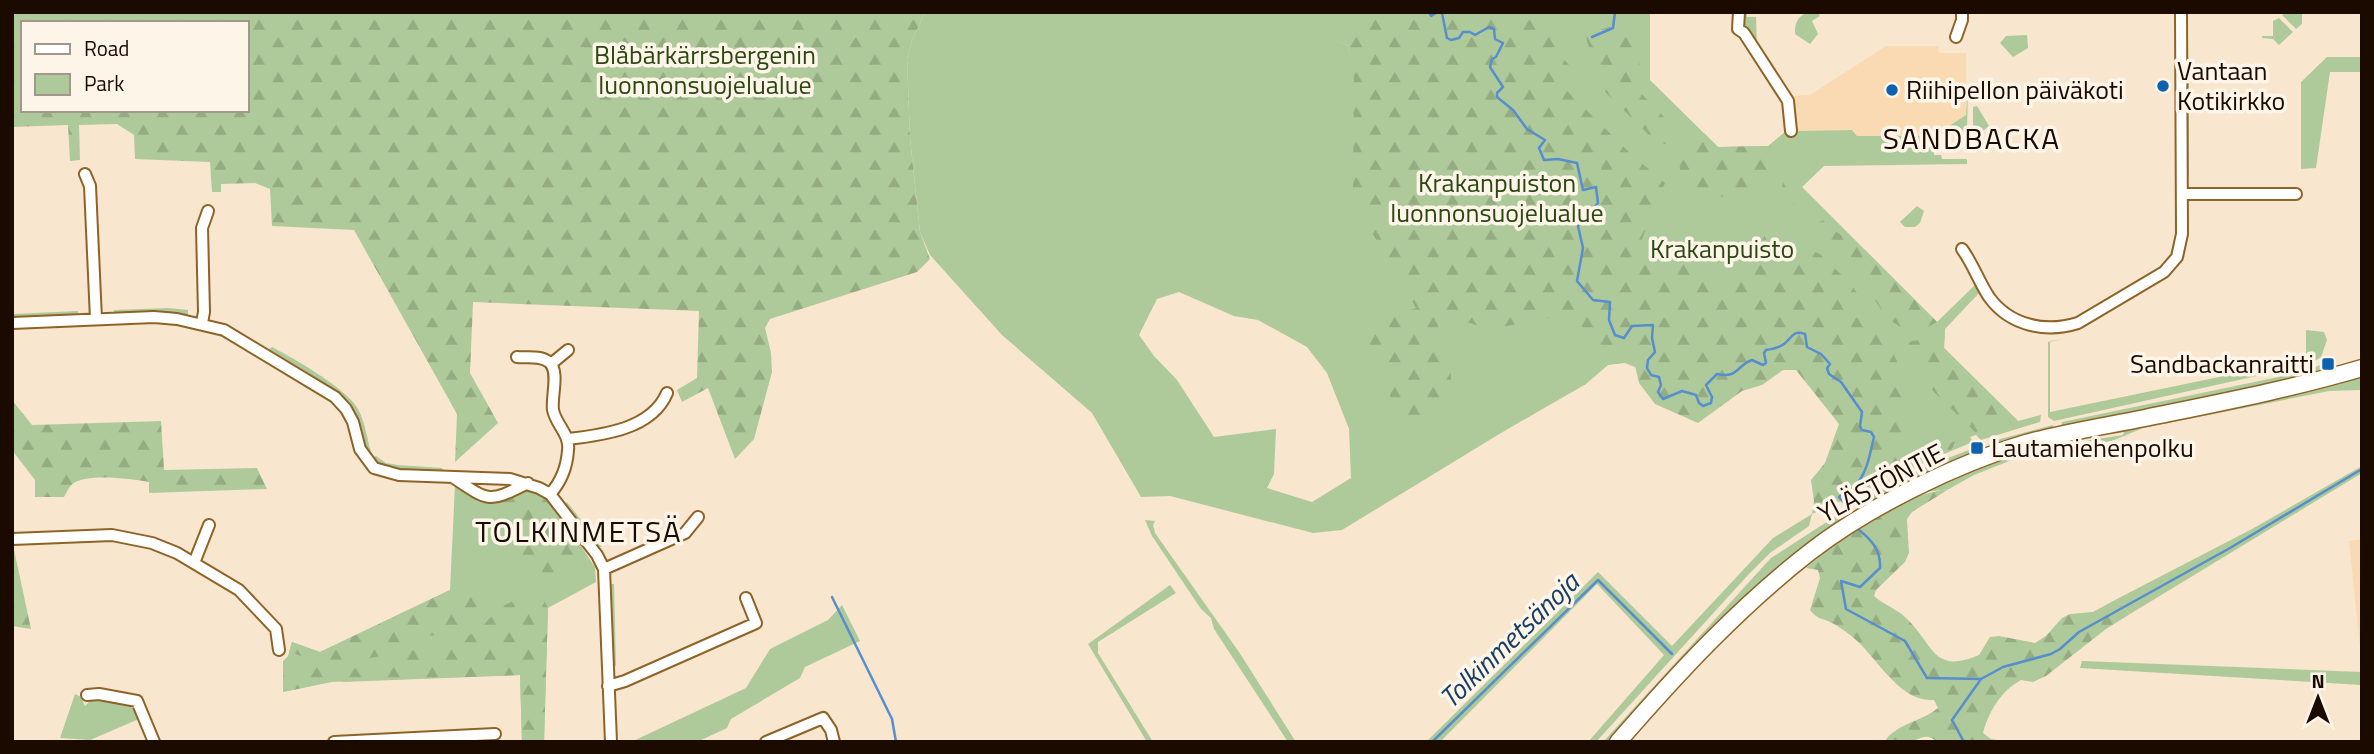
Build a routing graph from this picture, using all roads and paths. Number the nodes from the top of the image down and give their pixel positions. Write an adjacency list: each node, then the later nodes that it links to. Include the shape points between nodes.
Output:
1 (1739, 12): 5 (street, via 1738,29 1788,101)
2 (1962, 12): 4 (street)
3 (2181, 12): 7 (street)
4 (1956, 37)
5 (1791, 131)
6 (85, 174): 11 (street, via 90,186)
7 (2182, 194): 8 (street); 10 (street, via 2181,247 2170,267 2067,326 2033,327 1999,308)
8 (2296, 194)
9 (208, 211): 13 (street, via 202,228)
10 (1962, 249)
11 (96, 319): 12 (street); 13 (street, via 154,317)
12 (12, 323)
13 (202, 323): 20 (street, via 257,348 335,397 354,422 360,449 374,468 399,475)
14 (568, 350): 16 (street)
15 (517, 357): 16 (street)
16 (551, 364): 19 (street, via 553,410)
17 (2362, 368): 38 (main road, YLÄSTÖNTIE, via 2026,444 1962,467 1878,508 1811,551 1752,600)
18 (667, 393): 19 (street, via 662,406 624,429)
19 (568, 439): 22 (street, via 564,471)
20 (454, 478): 21 (street); 21 (street, via 491,498)
21 (528, 483): 22 (street)
22 (550, 494): 27 (street)
23 (698, 516): 27 (street, via 685,533)
24 (209, 526): 26 (street)
25 (12, 539): 26 (street, via 129,537)
26 (194, 563): 29 (street, via 239,590 276,629)
27 (604, 569): 30 (street)
28 (746, 598): 30 (street, via 755,623)
29 (279, 650)
30 (608, 686): 35 (street)
31 (88, 695): 33 (street, via 137,701)
32 (495, 734): 34 (street)
33 (154, 742)
34 (334, 742)
35 (611, 742)
36 (766, 742): 37 (street, via 823,718)
37 (834, 742)
38 (1618, 742)

